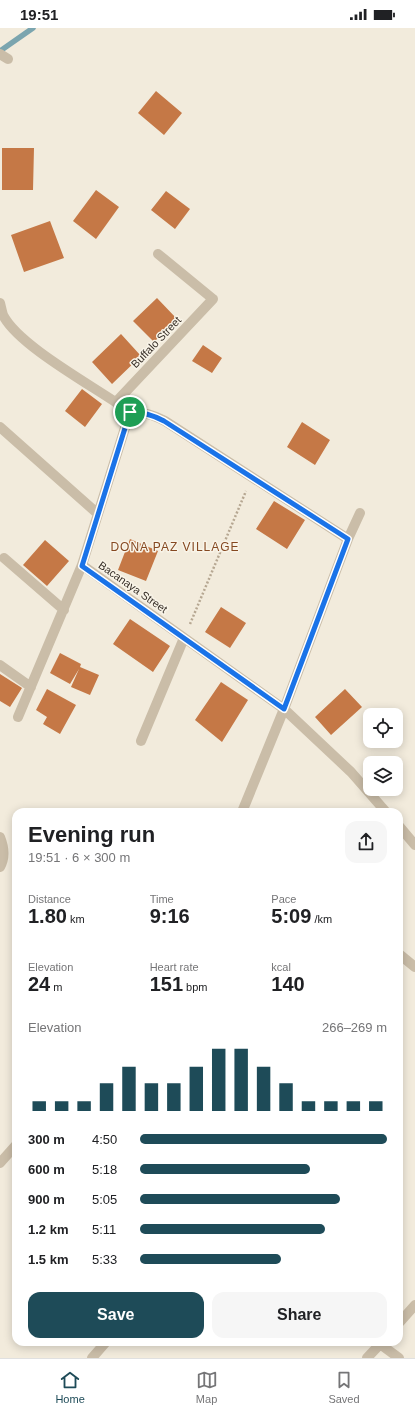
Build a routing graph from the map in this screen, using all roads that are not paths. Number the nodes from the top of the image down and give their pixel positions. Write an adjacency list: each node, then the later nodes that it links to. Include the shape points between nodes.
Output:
1 (158, 254): 3 (street, Buffalo Street, via 213,299)
2 (0, 303): 3 (street, via 14,330 53,361)
3 (116, 402): 4 (street)
4 (130, 412): 7 (street, Bacanaya Street); 8 (street, via 142,412 159,418)
5 (0, 427): 7 (street)
6 (360, 513): 8 (street)
7 (98, 514): 10 (street, Bacanaya Street)
8 (348, 539): 15 (street)
9 (4, 558): 11 (street)
10 (82, 566): 11 (street); 12 (street, Bacanaya Street)
11 (64, 610): 14 (street)
12 (184, 638): 15 (street, Bacanaya Street); 17 (street)
13 (0, 665): 14 (street)
14 (31, 687): 16 (street)
15 (284, 709): 18 (street); 19 (street, Bacanaya Street, via 351,772)
16 (18, 717)
17 (141, 741)
18 (244, 808)
19 (382, 808)
20 (403, 830): 22 (street)
21 (0, 838): 23 (street, via 4,850)
22 (415, 844)
23 (0, 867)
24 (403, 957): 25 (street)
25 (415, 967)
26 (12, 1149): 27 (street)
27 (0, 1163)
28 (415, 1305): 29 (street)
29 (403, 1318)
30 (102, 1346): 33 (street)
31 (378, 1346): 34 (street)
32 (385, 1346): 35 (street)
33 (92, 1358)
34 (367, 1358)
35 (399, 1358)

